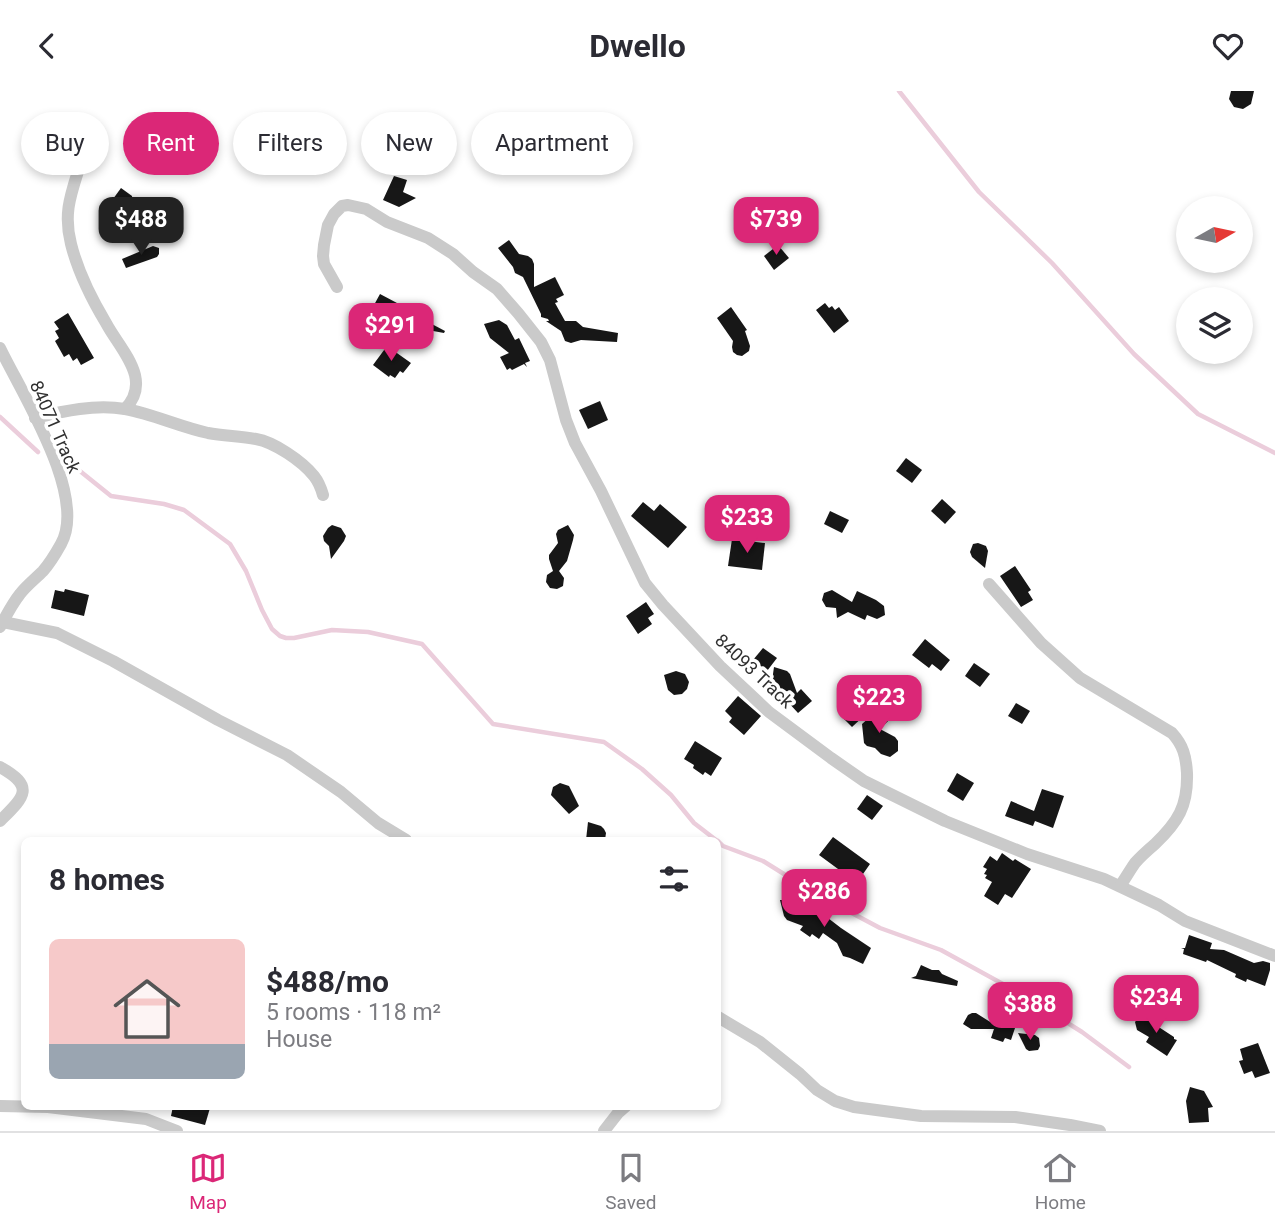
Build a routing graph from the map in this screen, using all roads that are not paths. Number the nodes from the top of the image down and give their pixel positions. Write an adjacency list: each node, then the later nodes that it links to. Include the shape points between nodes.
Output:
1 (77, 175): 4 (street, via 68,204 71,243 85,285 131,364 136,390)
2 (337, 288): 12 (street, 84093 Track, via 323,256 328,225 342,206 366,209 453,254 497,289 541,342 575,443 645,583 768,712 864,781 944,821)
3 (0, 348): 5 (street, 84071 Track)
4 (125, 409): 5 (street, via 71,410); 6 (street, via 207,433 273,445 313,474)
5 (35, 418): 8 (street, 84071 Track, via 60,472 66,497 66,533)
6 (323, 495)
7 (989, 584): 12 (street, via 1041,643 1080,678 1172,733 1181,743 1187,782 1181,814)
8 (1, 624): 11 (street, via 57,633 113,661 287,755)
9 (0, 767): 10 (street, via 15,776 22,791 21,800)
10 (0, 821)
11 (402, 837)
12 (1120, 886): 13 (street, 84093 Track, via 1185,921)
13 (1275, 956)
14 (721, 1019): 21 (street, via 760,1042 817,1090 844,1104 922,1116 1015,1117)
15 (0, 1106): 16 (street)
16 (21, 1106)
17 (72, 1110): 19 (street, via 146,1119)
18 (621, 1110): 20 (street)
19 (177, 1131)
20 (604, 1131)
21 (1100, 1131)

